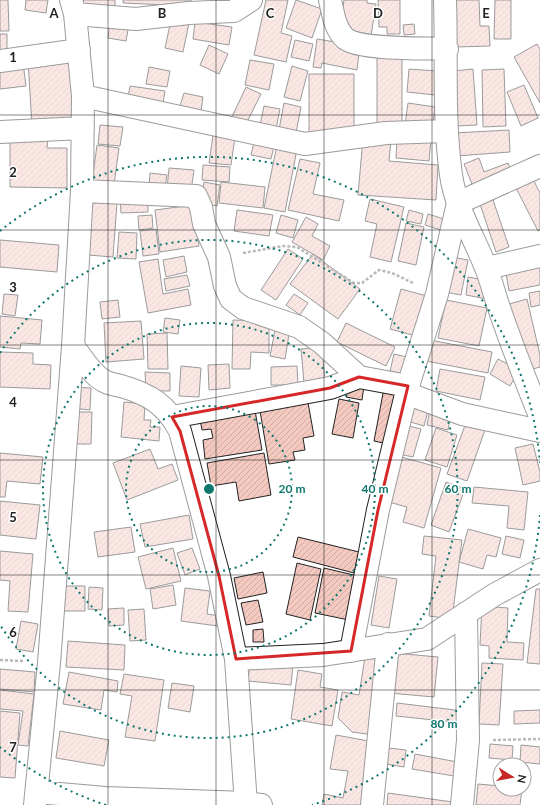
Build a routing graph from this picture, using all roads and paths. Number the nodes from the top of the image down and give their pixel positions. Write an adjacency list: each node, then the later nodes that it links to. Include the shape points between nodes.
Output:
1 (251, 0): 4 (street, via 234,11 136,19)
2 (330, 0): 5 (street, via 335,23 346,39 365,45)
3 (445, 0): 5 (street)
4 (73, 7): 6 (street)
5 (447, 49): 11 (street)
6 (79, 50): 7 (street); 8 (street)
7 (0, 61)
8 (83, 96): 9 (street); 11 (street, via 305,144 386,133)
9 (83, 128): 10 (street); 13 (street)
10 (0, 132)
11 (446, 132): 14 (street, via 451,177)
12 (540, 166): 14 (street)
13 (82, 191): 16 (street, via 196,196 204,224); 19 (street)
14 (458, 203): 17 (street, via 470,235); 18 (street)
15 (540, 256): 17 (street)
16 (219, 257): 18 (path, via 283,246 297,247 354,283 362,283 379,270 392,273); 20 (street, via 225,286 231,299 243,308 299,327 322,343)
17 (487, 268): 21 (street)
18 (437, 294): 22 (street)
19 (73, 346): 24 (street, via 105,382 137,391 155,400); 33 (street)
20 (359, 377): 22 (street); 24 (street, via 330,388)
21 (533, 381): 23 (street)
22 (407, 389): 25 (street, via 462,414); 29 (street, via 378,510)
23 (540, 416)
24 (172, 417): 30 (street, via 180,431 219,576)
25 (540, 431)
26 (540, 570): 27 (street)
27 (466, 613): 28 (street, via 427,639); 32 (street)
28 (388, 644): 29 (street); 35 (street)
29 (351, 651): 30 (street, via 323,655)
30 (236, 659): 34 (street)
31 (540, 739): 32 (path)
32 (468, 740): 36 (street)
33 (36, 799): 34 (street, via 105,798)
34 (251, 804)
35 (372, 805)
36 (462, 805)

